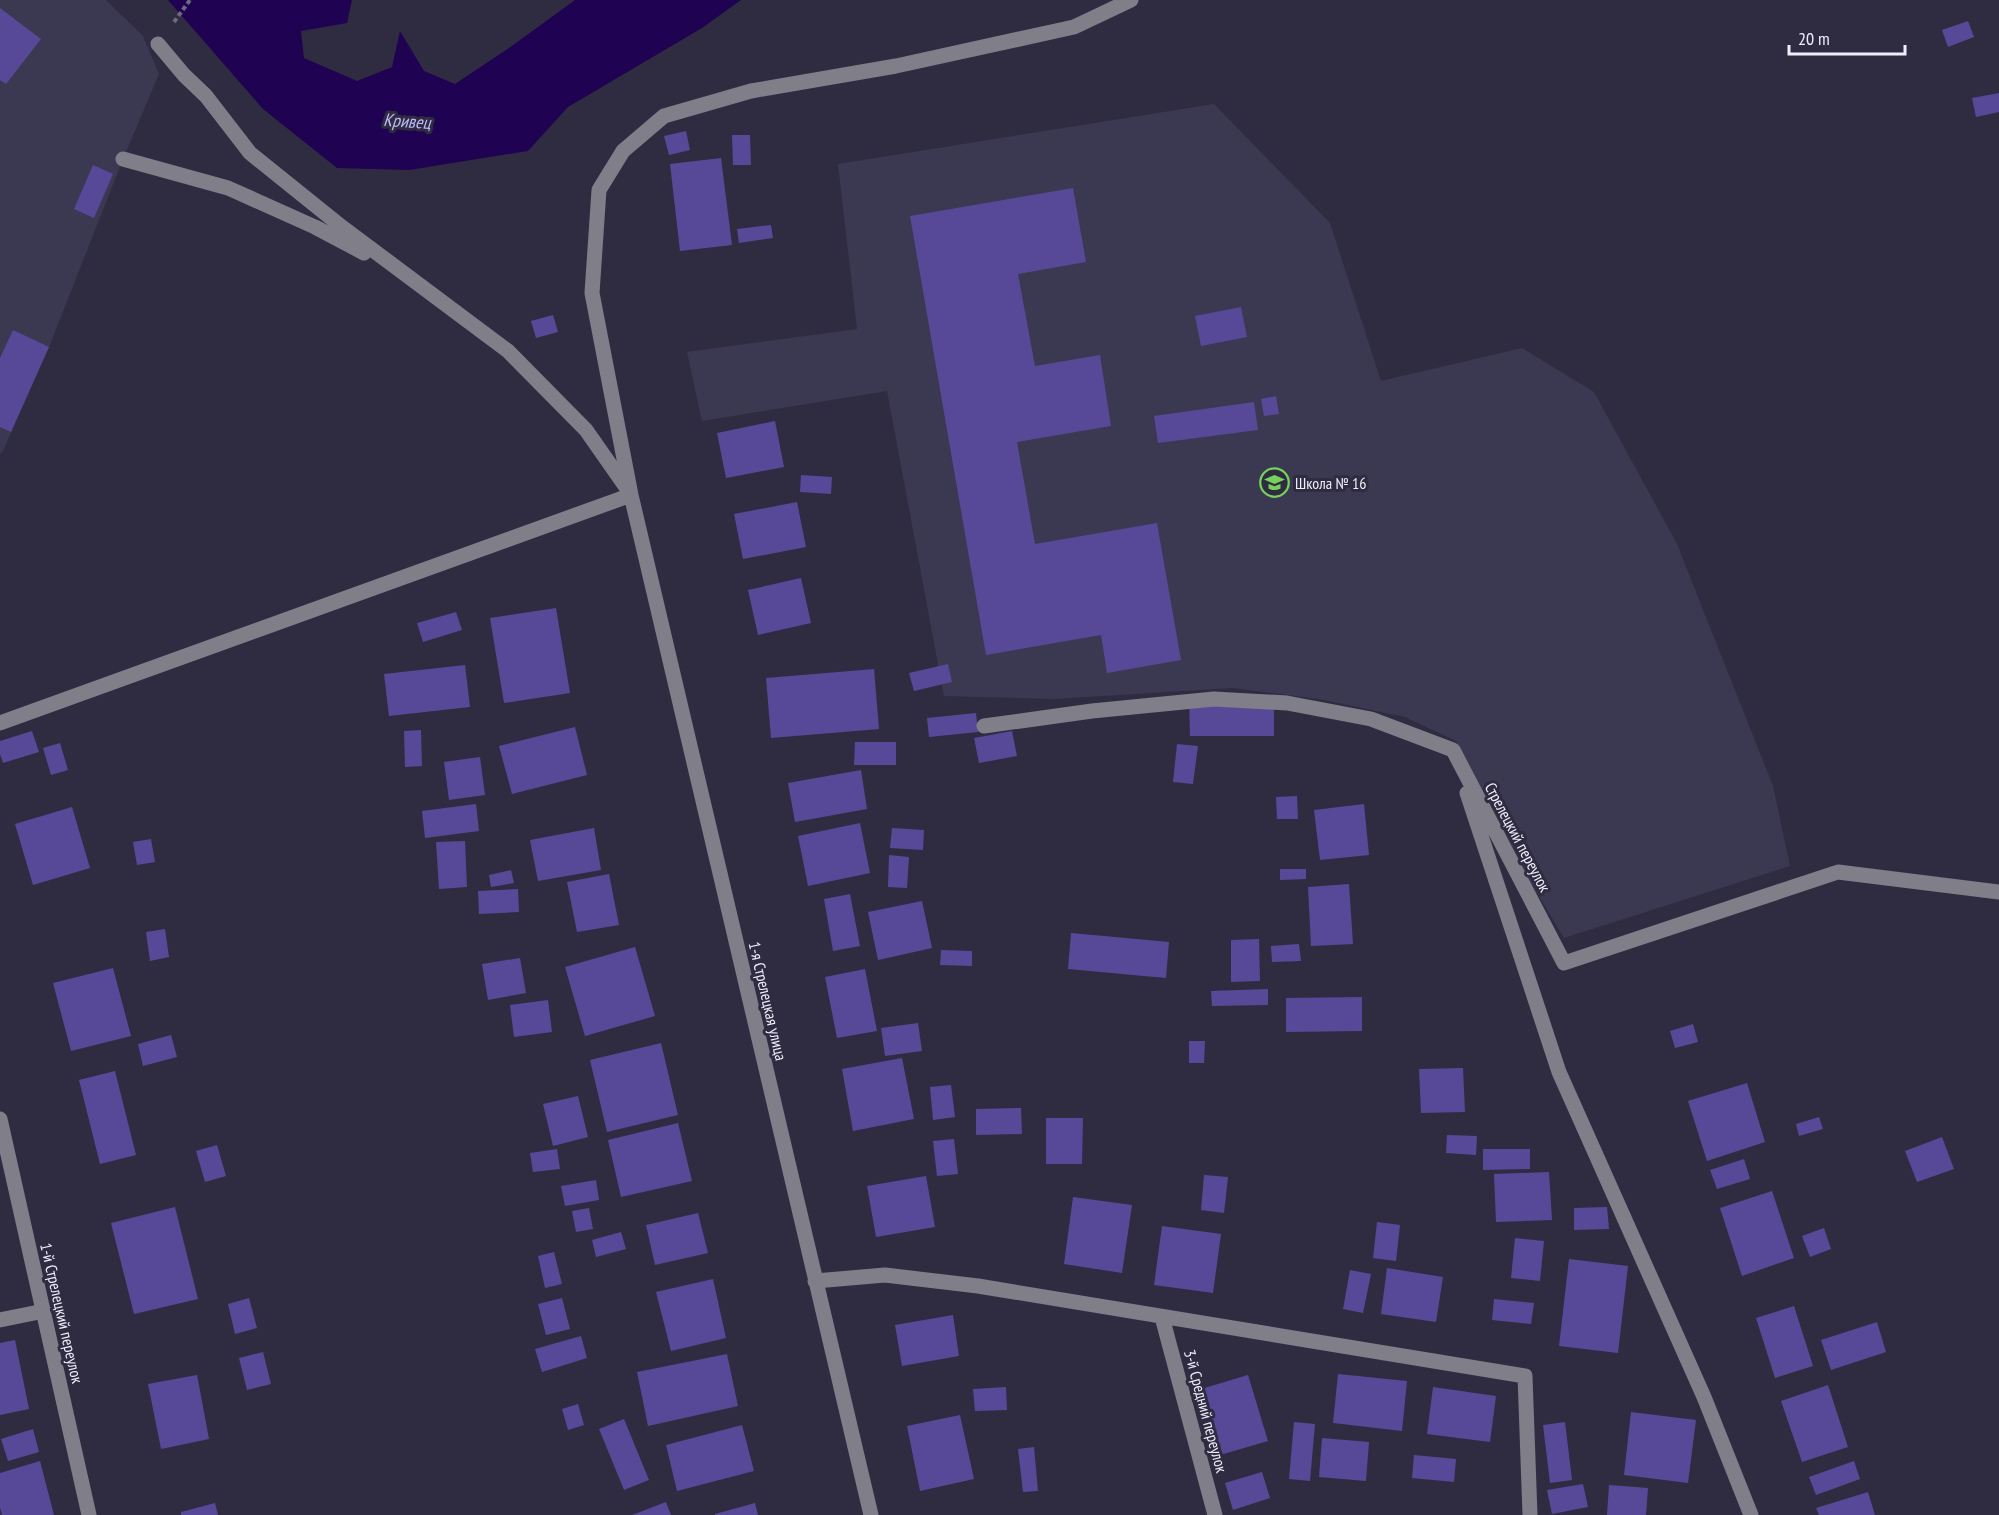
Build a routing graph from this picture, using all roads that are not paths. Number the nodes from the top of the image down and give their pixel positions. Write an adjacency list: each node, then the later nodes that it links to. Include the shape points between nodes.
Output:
1 (1131, 0): 5 (street, 1-я Стрелецкая улица, via 1074,27 896,66 751,91 664,116 623,151 599,190 592,293)
2 (158, 44): 4 (street, via 206,96 250,153)
3 (123, 159): 4 (street, via 228,188 315,226)
4 (417, 282): 5 (street, via 508,351 586,429)
5 (631, 495): 6 (street); 11 (street, 1-я Стрелецкая улица)
6 (0, 723)
7 (984, 726): 8 (street, via 1214,699 1277,702 1371,719)
8 (1453, 750): 9 (street, Стрелецкий переулок, via 1564,963 1838,872); 19 (street, via 1559,1072 1704,1396)
9 (1999, 892)
10 (0, 1119): 12 (street, 1-й Стрелецкий переулок)
11 (815, 1281): 13 (street, via 885,1275 978,1286); 16 (street, 1-я Стрелецкая улица)
12 (44, 1311): 14 (street); 15 (street, 1-й Стрелецкий переулок)
13 (1162, 1317): 17 (street, 3-й Средний переулок); 18 (street, via 1525,1376)
14 (0, 1320)
15 (89, 1515)
16 (871, 1515)
17 (1215, 1515)
18 (1530, 1515)
19 (1751, 1515)

